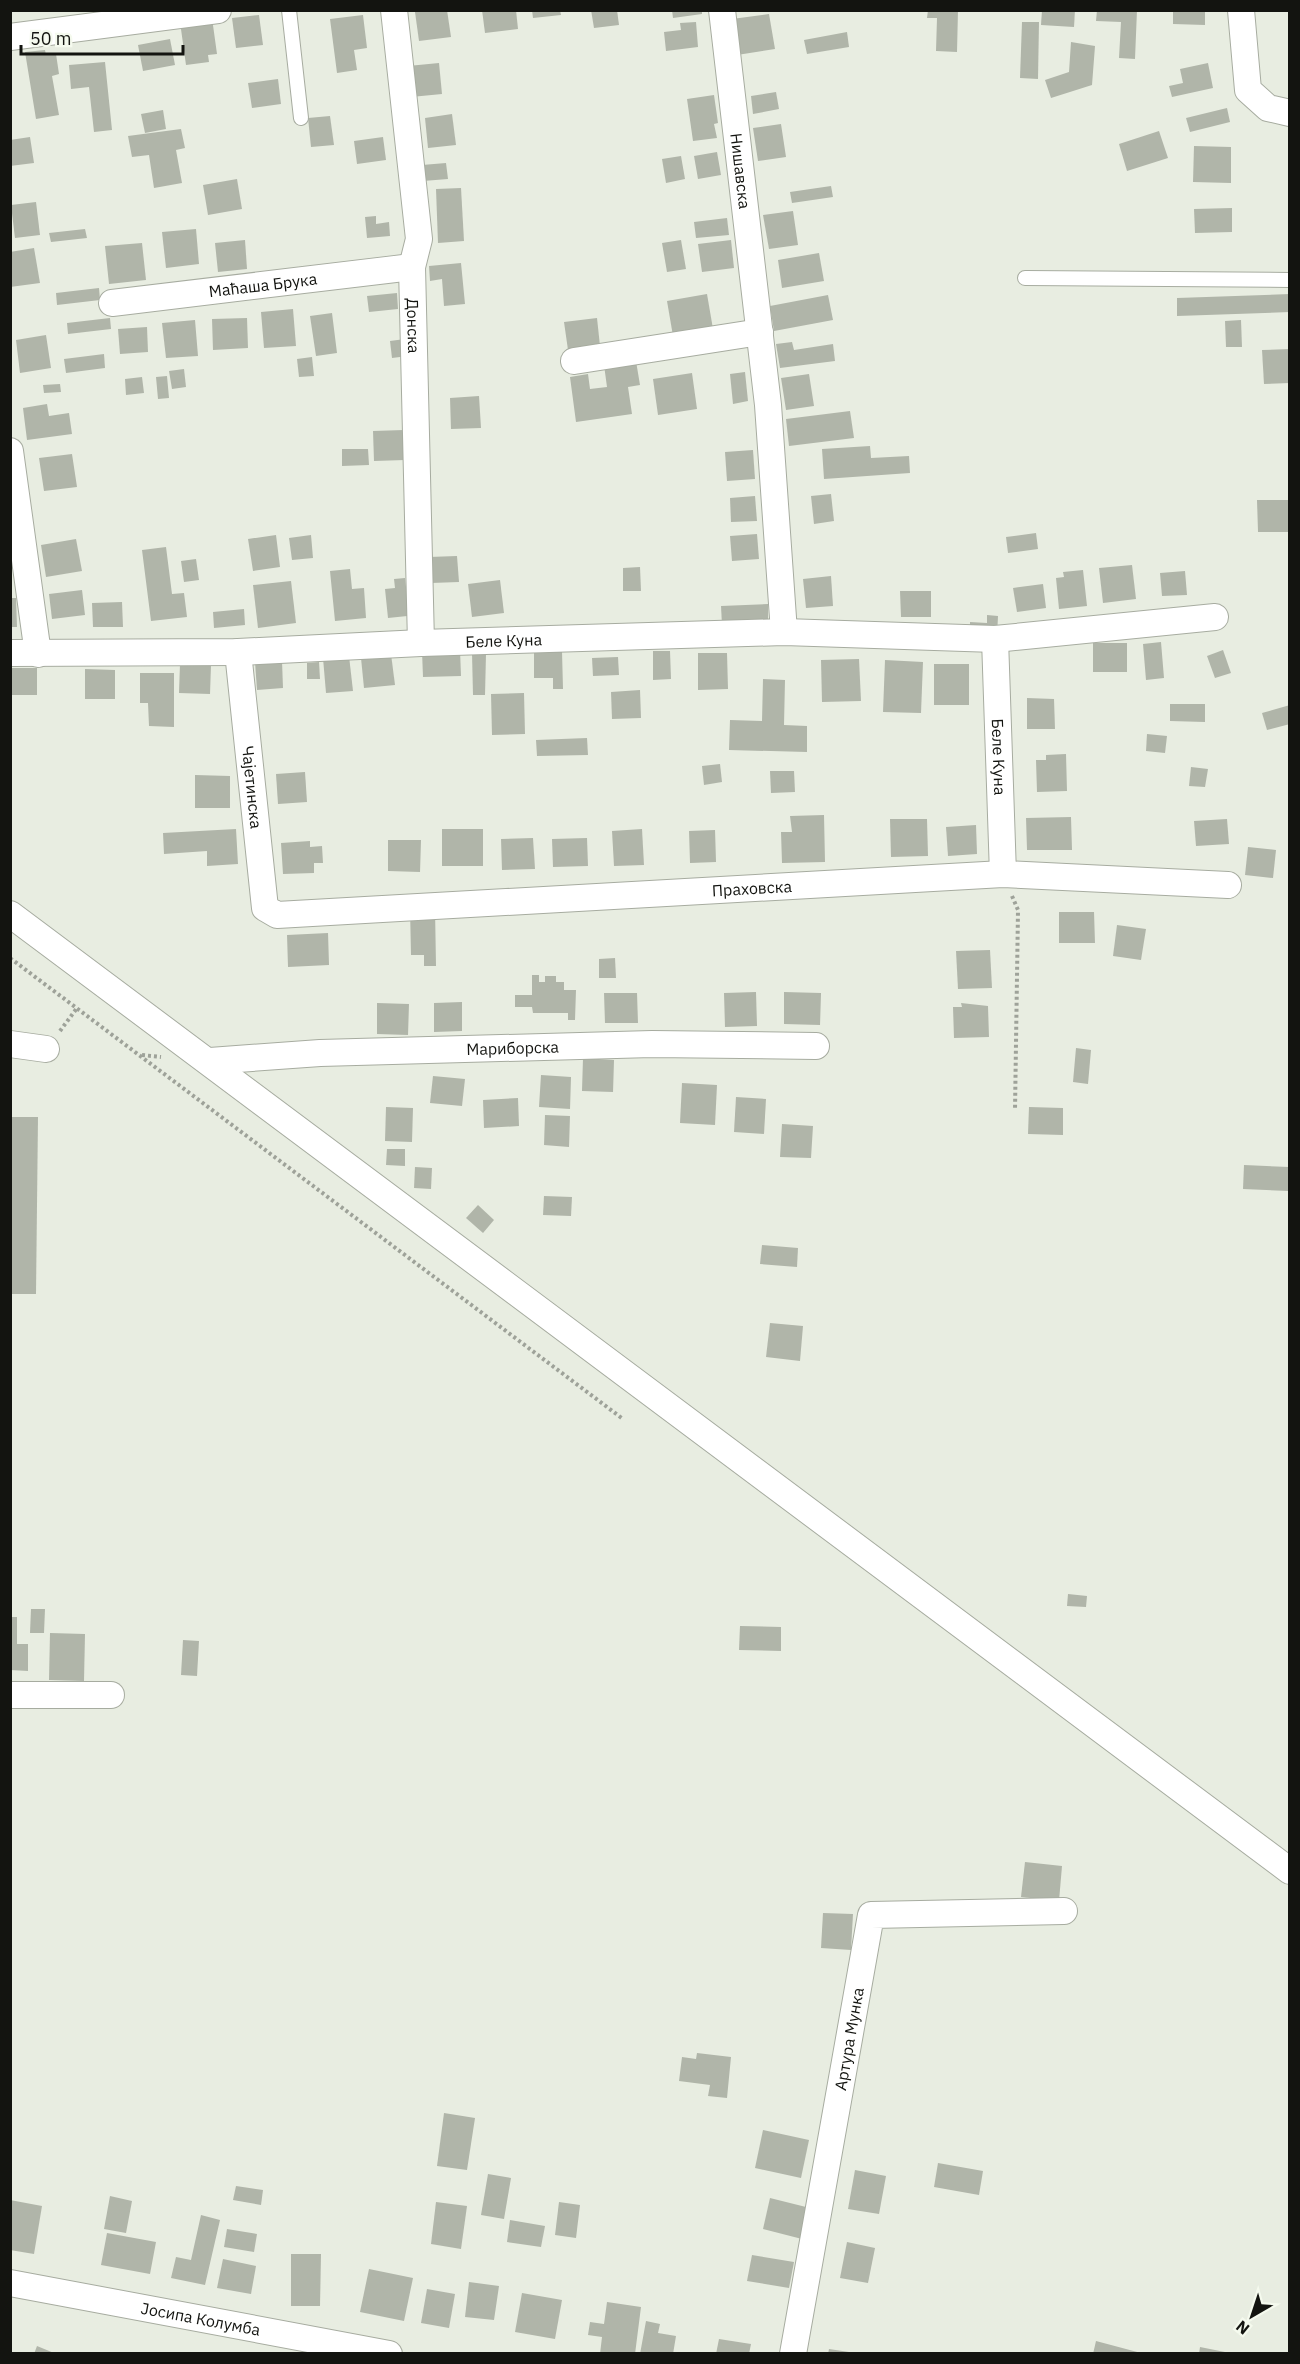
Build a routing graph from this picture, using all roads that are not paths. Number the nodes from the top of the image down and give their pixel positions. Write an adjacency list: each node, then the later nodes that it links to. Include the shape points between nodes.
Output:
1 (218, 10): 6 (street)
2 (289, 10): 9 (lane)
3 (394, 10): 10 (street, Донска, via 418,239)
4 (722, 10): 14 (street, Нишавска)
5 (1241, 10): 8 (street, via 1248,90 1268,108)
6 (97, 19): 7 (street)
7 (10, 37)
8 (1290, 113)
9 (301, 118)
10 (412, 267): 13 (street, Маћаша Брука); 20 (street, Донска)
11 (1025, 278): 12 (lane)
12 (1290, 280)
13 (112, 303)
14 (760, 332): 15 (street); 18 (street, Нишавска)
15 (574, 361)
16 (10, 451): 23 (street)
17 (1215, 617): 19 (street, Беле Куна)
18 (784, 632): 19 (street, Беле Куна); 20 (street, Беле Куна)
19 (995, 639): 24 (street, Беле Куна)
20 (421, 643): 21 (street, Беле Куна)
21 (237, 652): 23 (street, Беле Куна); 27 (street, Чајетинска, via 265,908)
22 (10, 653): 23 (street, Беле Куна)
23 (38, 654)
24 (1003, 874): 25 (street, Праховска); 27 (street, Праховска)
25 (1228, 885)
26 (10, 914): 31 (street)
27 (277, 915)
28 (10, 1044): 30 (street)
29 (816, 1046): 31 (street, Мариборска, via 652,1044 320,1053)
30 (46, 1049)
31 (210, 1061): 34 (street)
32 (10, 1695): 33 (street)
33 (111, 1695)
34 (1290, 1871)
35 (1064, 1911): 38 (street, Артура Мунка, via 871,1915)
36 (10, 2283): 37 (street, Јосипа Колумба)
37 (389, 2354)
38 (793, 2354)

